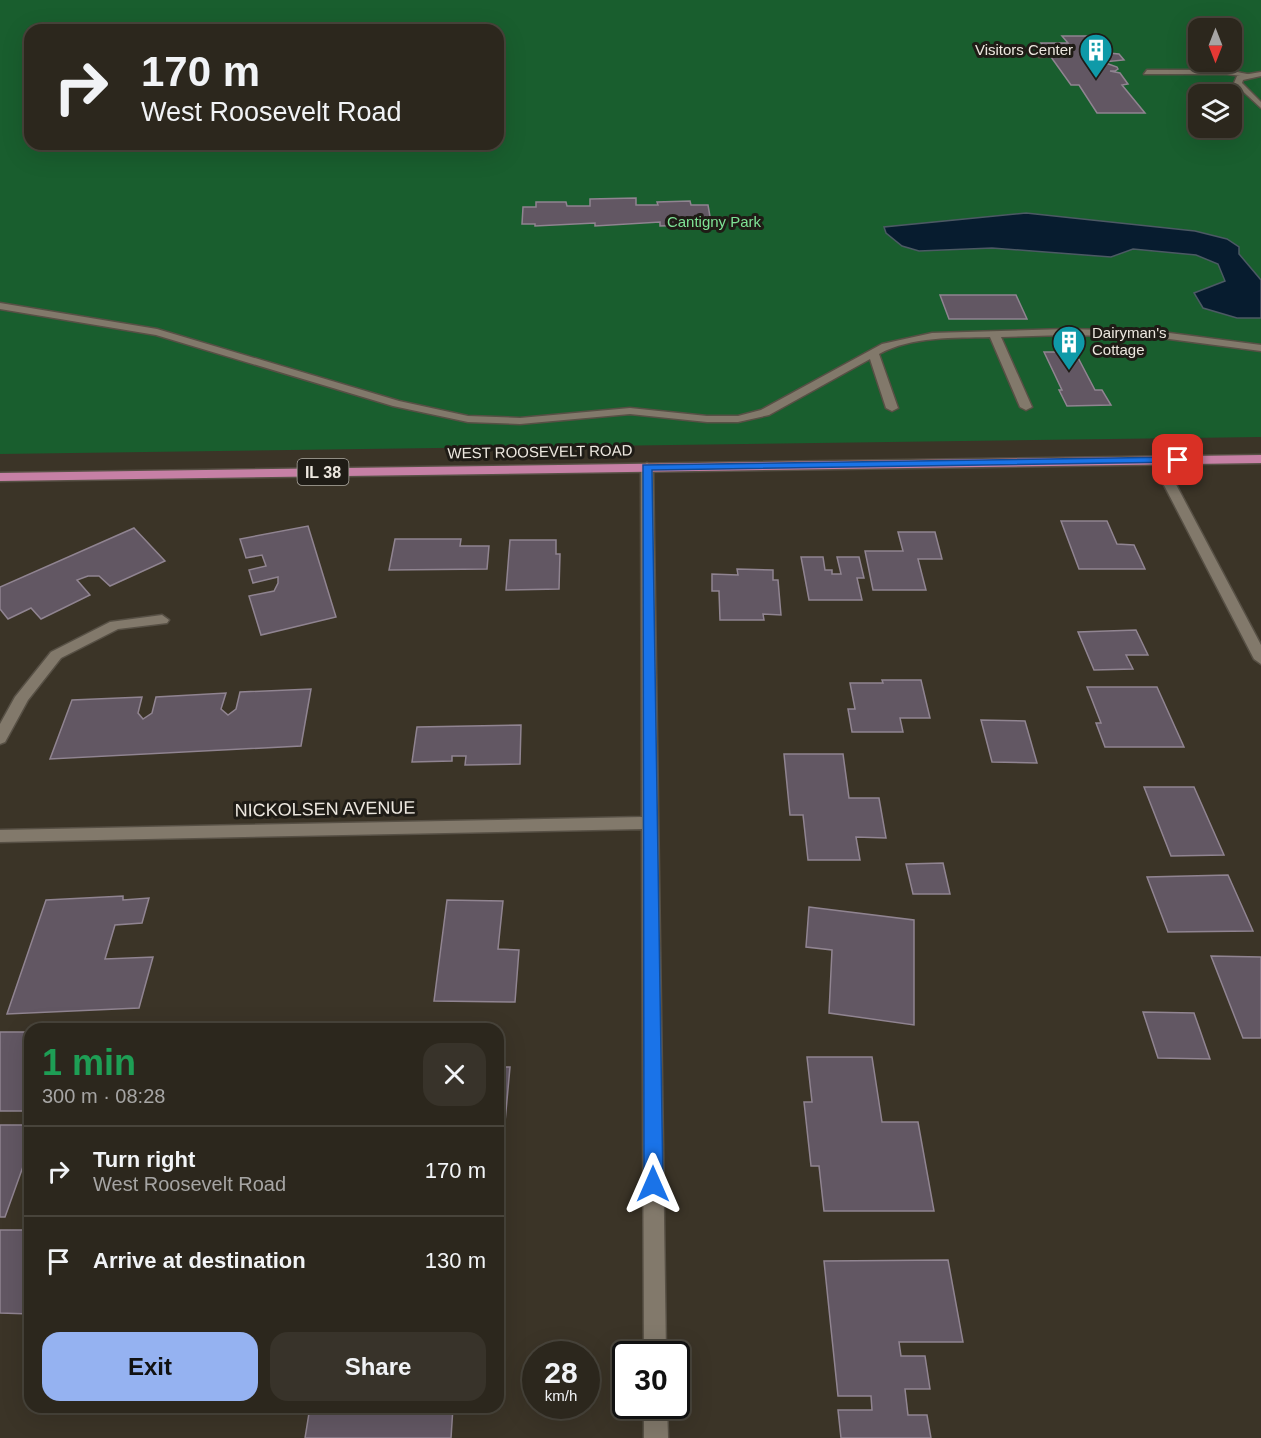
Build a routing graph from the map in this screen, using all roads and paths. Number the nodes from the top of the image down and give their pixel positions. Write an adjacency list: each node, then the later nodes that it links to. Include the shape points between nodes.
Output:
1 (1041, 56): 2 (street)
2 (1051, 56)
3 (1147, 72): 5 (street)
4 (1261, 74): 5 (street)
5 (1248, 75): 6 (street, via 1238,83)
6 (1261, 106)
7 (0, 306): 10 (street, via 157,332 397,404 468,419 520,421 630,411 738,419 765,413)
8 (994, 334): 9 (street, via 1154,334); 10 (street, via 932,336 886,346); 11 (street)
9 (1261, 348)
10 (873, 353): 12 (street)
11 (1026, 407)
12 (892, 408)
13 (1261, 459): 14 (main road, WEST ROOSEVELT ROAD / IL 38)
14 (1157, 460): 15 (main road, WEST ROOSEVELT ROAD / IL 38); 18 (street)
15 (647, 467): 16 (main road, WEST ROOSEVELT ROAD / IL 38); 20 (street)
16 (0, 477)
17 (162, 620): 19 (street, via 115,625 56,655 22,697)
18 (1261, 659)
19 (0, 738)
20 (650, 823): 21 (street, NICKOLSEN AVENUE); 22 (street)
21 (0, 836)
22 (655, 1341)
23 (656, 1419): 24 (street)
24 (656, 1438)

